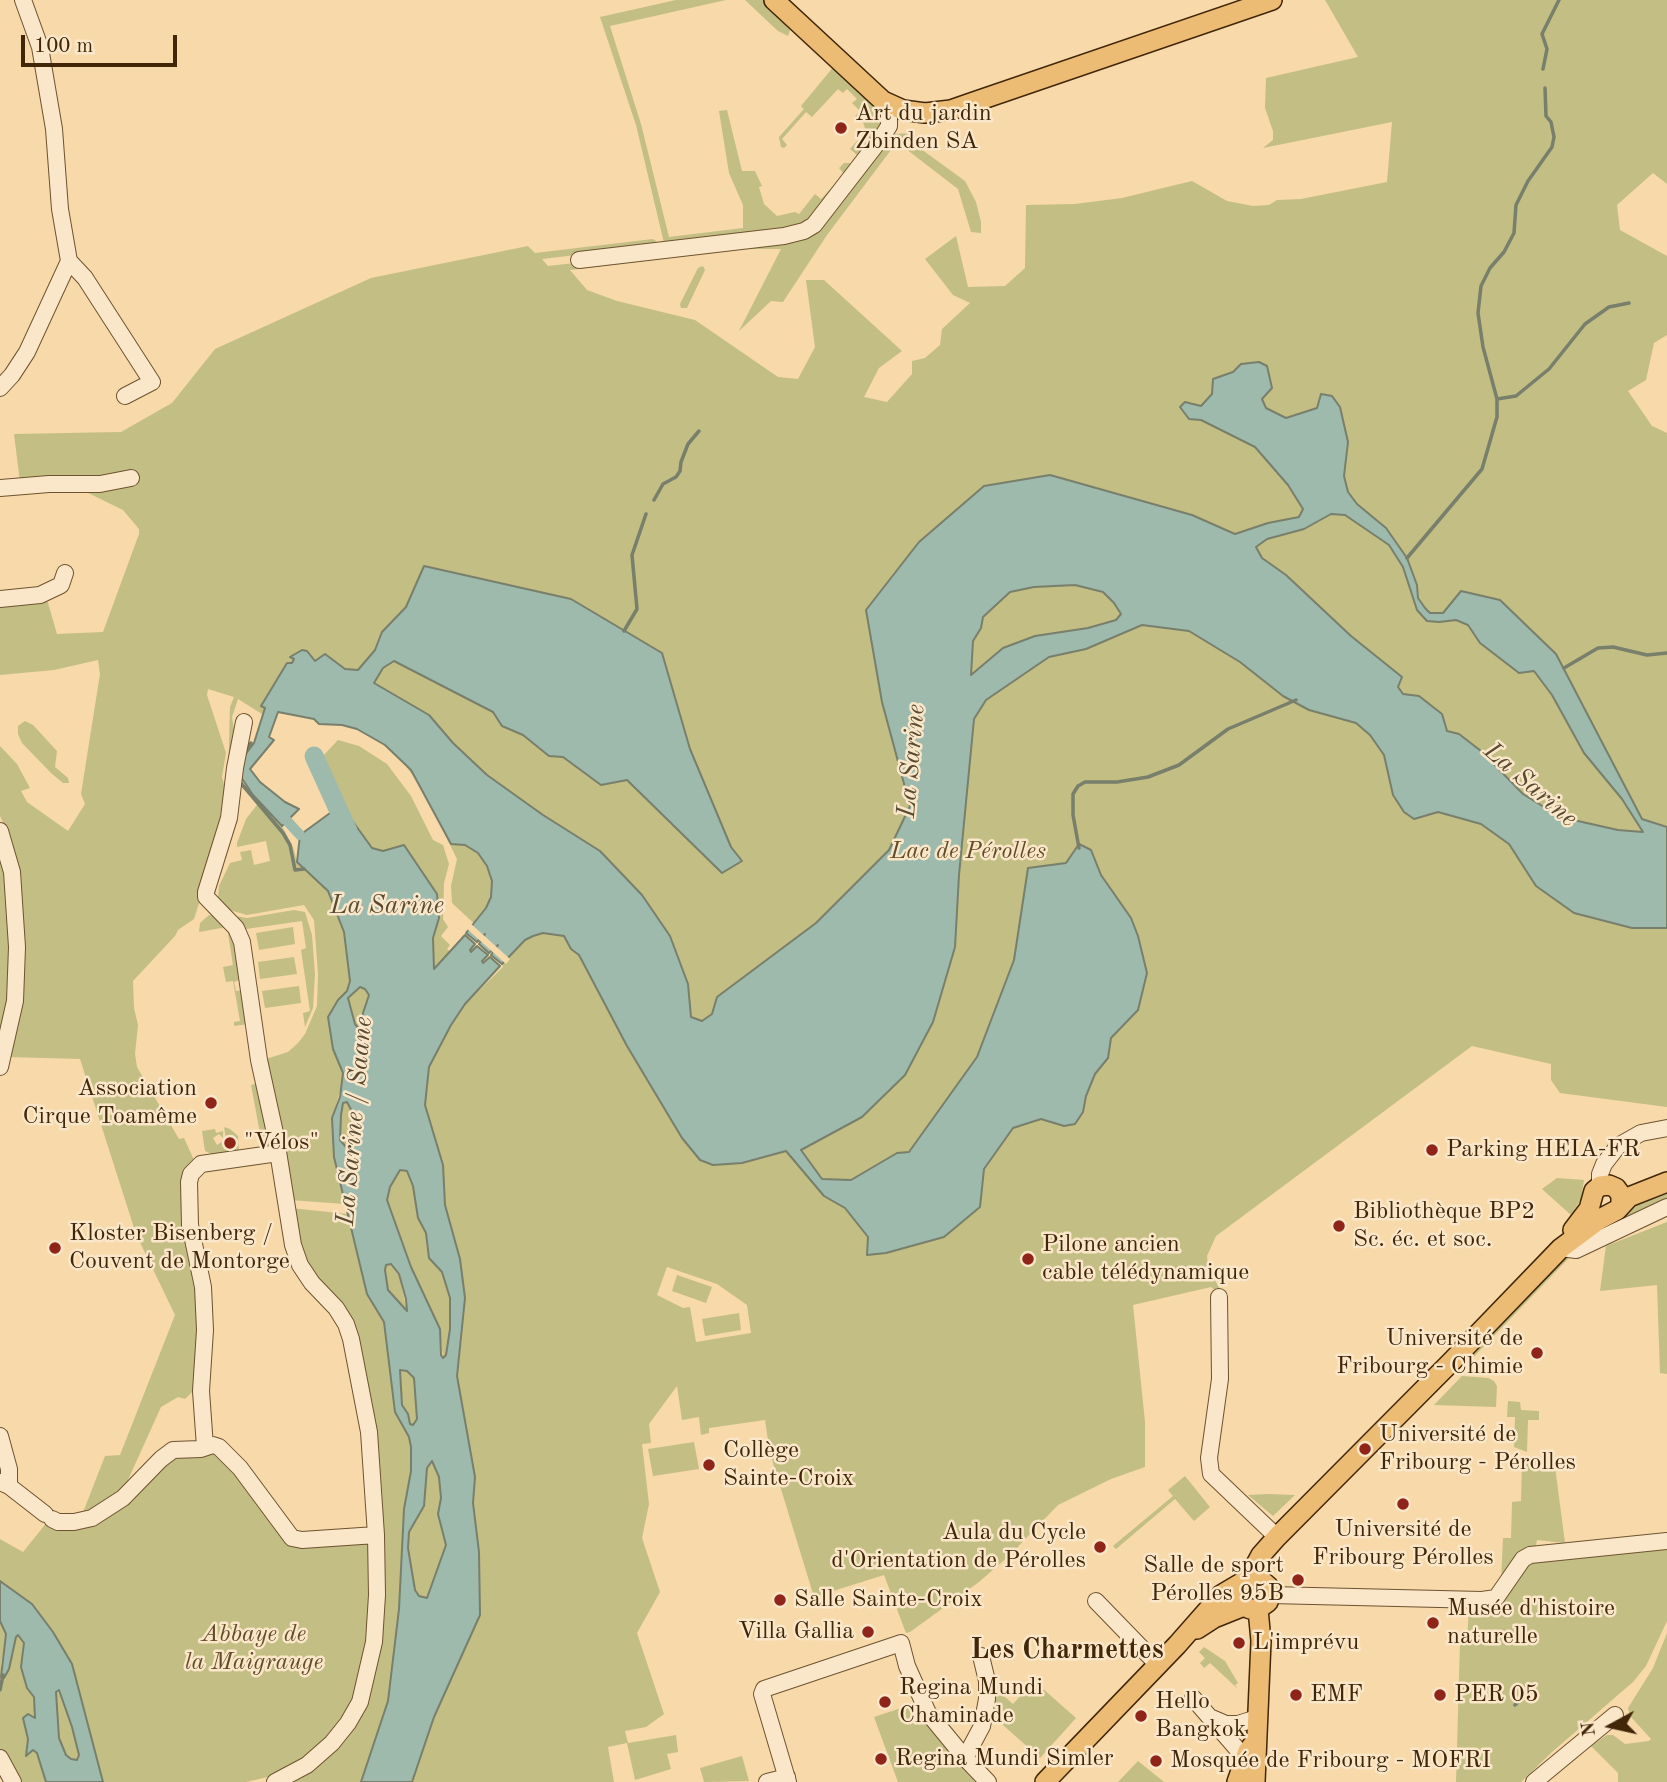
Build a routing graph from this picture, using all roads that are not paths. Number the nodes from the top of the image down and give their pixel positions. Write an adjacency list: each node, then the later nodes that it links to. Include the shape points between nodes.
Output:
1 (23, 0): 7 (street, via 40,47)
2 (774, 0): 5 (main road)
3 (1272, 0): 4 (main road)
4 (1227, 8): 5 (main road, via 951,110 925,113)
5 (889, 105): 6 (street, via 888,126 882,137 814,225 804,231)
6 (579, 260)
7 (69, 261): 8 (street, via 27,352); 9 (street, via 85,278 152,382)
8 (0, 388)
9 (125, 396)
10 (131, 478): 11 (street, via 100,484)
11 (0, 488)
12 (65, 573): 13 (street, via 61,586 40,595)
13 (0, 599)
14 (244, 722): 18 (street, via 229,818 206,897 236,928 242,942)
15 (0, 831): 16 (street, via 12,872 17,947 15,1001)
16 (0, 1067)
17 (1667, 1128): 20 (street, via 1641,1133 1618,1146 1600,1174)
18 (278, 1153): 25 (street, via 201,1164 188,1182 190,1226 203,1287); 27 (street, via 300,1265 336,1308 351,1339 369,1432)
19 (1667, 1182): 20 (main road)
20 (1607, 1199): 22 (main road)
21 (1667, 1207): 22 (street, via 1576,1250)
22 (1561, 1248): 28 (main road)
23 (1219, 1297): 28 (street, via 1220,1379 1209,1458 1211,1474)
24 (0, 1436): 26 (street, via 9,1469)
25 (205, 1447): 26 (street, via 173,1450 123,1498 92,1518 74,1522 48,1517); 27 (street, via 219,1447 240,1468 292,1538)
26 (4, 1484)
27 (376, 1535): 43 (street, via 374,1642 360,1702 332,1743 307,1765)
28 (1277, 1536): 30 (main road, via 1261,1555)
29 (1667, 1541): 30 (street, via 1530,1555 1496,1598 1492,1590 1482,1601)
30 (1254, 1593): 33 (main road, via 1205,1623); 37 (main road, via 1261,1641)
31 (1096, 1601): 33 (street)
32 (981, 1657): 39 (street, via 987,1699 982,1726)
33 (1158, 1665): 46 (main road)
34 (1193, 1698): 36 (street)
35 (1615, 1715): 47 (street)
36 (1212, 1718): 37 (street, via 1238,1724); 40 (street)
37 (1257, 1718): 40 (main road)
38 (0, 1758): 42 (street)
39 (965, 1759): 41 (street, via 928,1713 906,1666 901,1643 766,1687 762,1694); 45 (street)
40 (1251, 1767)
41 (788, 1780): 44 (street)
42 (13, 1782)
43 (275, 1782)
44 (767, 1782)
45 (988, 1782)
46 (1045, 1782)
47 (1534, 1782)

